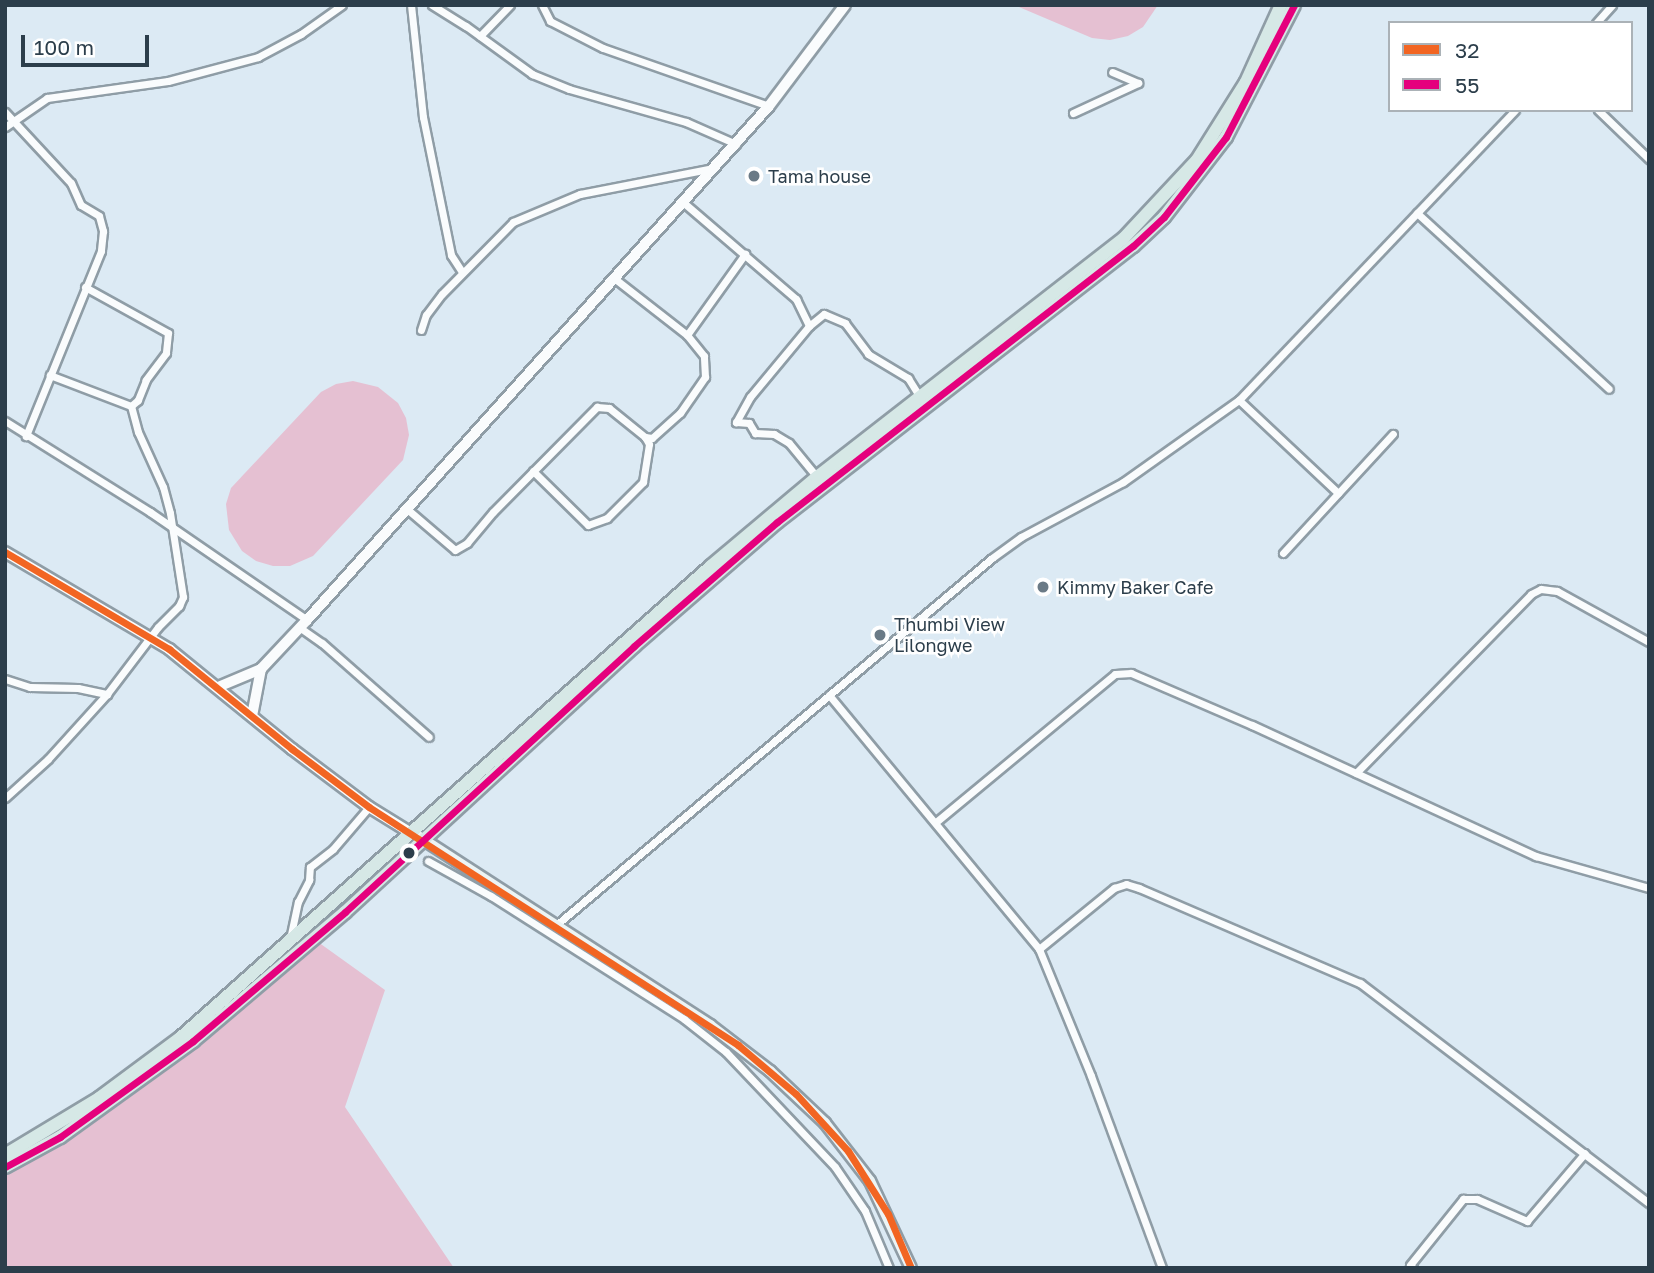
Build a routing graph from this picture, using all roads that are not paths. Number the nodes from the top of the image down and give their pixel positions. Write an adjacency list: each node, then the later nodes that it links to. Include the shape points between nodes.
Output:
1 (342, 5): 18 (street, via 258,57 168,81 47,98)
2 (411, 5): 26 (street, via 423,117 451,255)
3 (432, 5): 11 (street)
4 (510, 5): 11 (street)
5 (542, 5): 13 (street, via 550,21 603,48)
6 (845, 5): 13 (street)
7 (1281, 5): 34 (highway, via 1231,107 1197,160 1165,197 1092,265)
8 (1294, 5): 62 (highway, via 1226,138 1164,217 1074,294 777,522)
9 (1612, 5): 10 (street)
10 (1598, 21)
11 (480, 36): 20 (street, via 532,74 686,122)
12 (1112, 72): 17 (street, via 1138,83)
13 (769, 106): 20 (street)
14 (5, 112): 18 (street)
15 (1513, 112): 24 (street)
16 (1600, 112): 21 (street)
17 (1073, 113)
18 (16, 121): 19 (street); 28 (street, via 71,183 81,205 99,216 103,240)
19 (5, 127)
20 (736, 144): 22 (street)
21 (1649, 159)
22 (715, 168): 23 (street); 26 (street, via 580,194 513,222)
23 (684, 203): 25 (street); 27 (street)
24 (1417, 213): 33 (street); 35 (street)
25 (745, 254): 29 (street, via 796,299); 31 (street)
26 (462, 272): 30 (street, via 426,315)
27 (615, 279): 31 (street); 44 (street)
28 (85, 287): 32 (street); 36 (street, via 168,333 166,353)
29 (809, 326): 34 (street, via 824,314 845,323 868,354 908,377); 42 (street, via 750,397 736,422 749,423 755,433 774,434 789,443)
30 (421, 330)
31 (687, 335): 40 (street, via 704,356 705,377 659,435)
32 (50, 375): 36 (street); 39 (street)
33 (1609, 390)
34 (920, 397): 42 (highway)
35 (1239, 400): 43 (street); 55 (street, via 1123,482 1010,544)
36 (131, 406): 45 (street, via 163,487)
37 (5, 421): 39 (street)
38 (1393, 434): 43 (street)
39 (26, 436): 45 (street)
40 (645, 437): 41 (street, via 609,408 597,407); 41 (street, via 649,444 643,482 607,518 588,525)
41 (533, 471): 44 (street, via 467,543 455,550)
42 (817, 477): 62 (highway, via 711,566)
43 (1338, 493): 47 (street)
44 (407, 509): 48 (street)
45 (172, 528): 48 (street); 49 (street, via 183,597)
46 (5, 552): 49 (street)
47 (1283, 553)
48 (303, 624): 51 (street); 57 (street)
49 (151, 637): 53 (street); 54 (street)
50 (1649, 642): 58 (street, via 1557,591 1541,589 1531,594)
51 (261, 669): 53 (street); 56 (street)
52 (5, 679): 54 (street, via 30,687)
53 (218, 687): 56 (street)
54 (107, 694): 59 (street)
55 (829, 695): 61 (street); 65 (street)
56 (252, 716): 60 (street)
57 (429, 737)
58 (1356, 773): 61 (street, via 1148,679 1115,674); 64 (street, via 1536,856)
59 (5, 799)
60 (369, 807): 62 (street); 66 (street, via 310,867)
61 (936, 822): 67 (street)
62 (417, 836): 65 (main road); 66 (highway); 70 (highway, via 345,912 193,1041 60,1137)
63 (428, 861): 72 (street, via 673,1012 726,1052 835,1167 865,1211)
64 (1649, 888)
65 (555, 926): 73 (main road, via 710,1025 796,1094 870,1181)
66 (289, 943): 69 (highway, via 150,1062)
67 (1039, 949): 68 (street, via 1114,888 1126,884 1139,888 1360,983); 74 (street)
68 (1585, 1153): 71 (street); 75 (street, via 1527,1222 1477,1199 1463,1199 1410,1265)
69 (5, 1155)
70 (5, 1167)
71 (1649, 1203)
72 (889, 1268)
73 (911, 1268)
74 (1162, 1268)
75 (1413, 1268)

